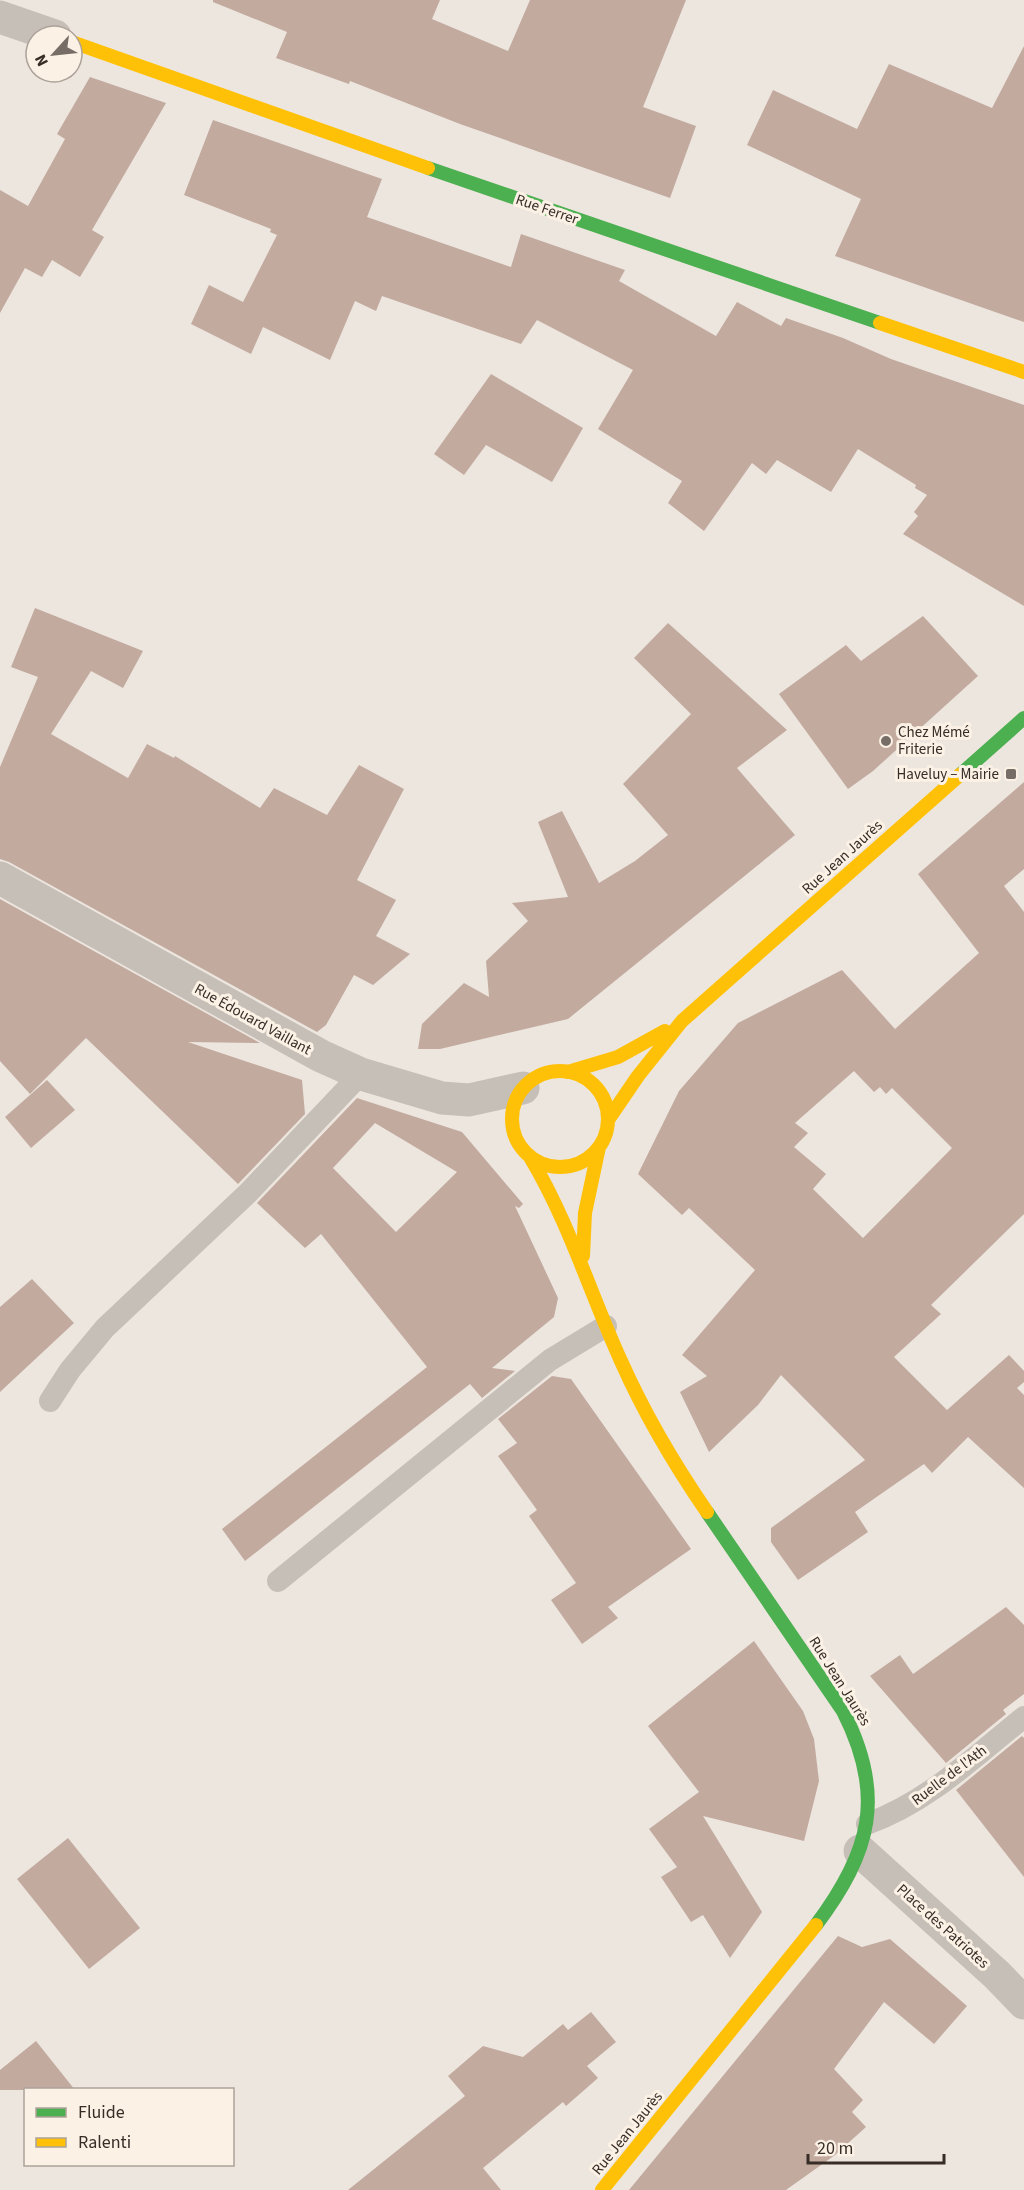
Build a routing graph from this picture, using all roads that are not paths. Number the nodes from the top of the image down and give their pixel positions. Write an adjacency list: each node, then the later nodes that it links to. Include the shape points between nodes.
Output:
1 (0, 16): 2 (street)
2 (24, 25)
3 (84, 46): 4 (main road, Rue Ferrer)
4 (1024, 372)
5 (1024, 718): 7 (main road, Rue Jean Jaurès)
6 (0, 878): 9 (street, Rue Édouard Vaillant, via 302,1046)
7 (682, 1022): 8 (main road, Rue Jean Jaurès, via 618,1057); 11 (main road, Rue Jean Jaurès)
8 (568, 1072): 10 (main road, Rue Jean Jaurès, via 540,1075); 11 (main road, via 587,1079 597,1089)
9 (361, 1074): 10 (street, Rue Édouard Vaillant, via 458,1100); 16 (lane, via 248,1193 105,1328)
10 (524, 1088): 13 (main road, Rue Jean Jaurès, via 513,1107 512,1120 517,1141)
11 (608, 1120): 12 (main road, Rue Jean Jaurès)
12 (599, 1147): 13 (main road, via 584,1161 571,1166 550,1166); 14 (main road, Rue Jean Jaurès, via 585,1213)
13 (530, 1157): 14 (main road, Rue Jean Jaurès, via 558,1206)
14 (582, 1264): 15 (main road, Rue Jean Jaurès)
15 (606, 1326): 17 (lane, via 550,1360); 19 (main road, Rue Jean Jaurès, via 656,1433 676,1466 856,1735 863,1754 869,1802)
16 (50, 1401)
17 (278, 1581)
18 (1024, 1717): 19 (lane, Ruelle de l'Ath, via 928,1794 890,1816)
19 (863, 1838): 20 (street, Place des Patriotes); 21 (main road, Rue Jean Jaurès, via 837,1893 807,1936)
20 (1024, 2003)
21 (602, 2190)

